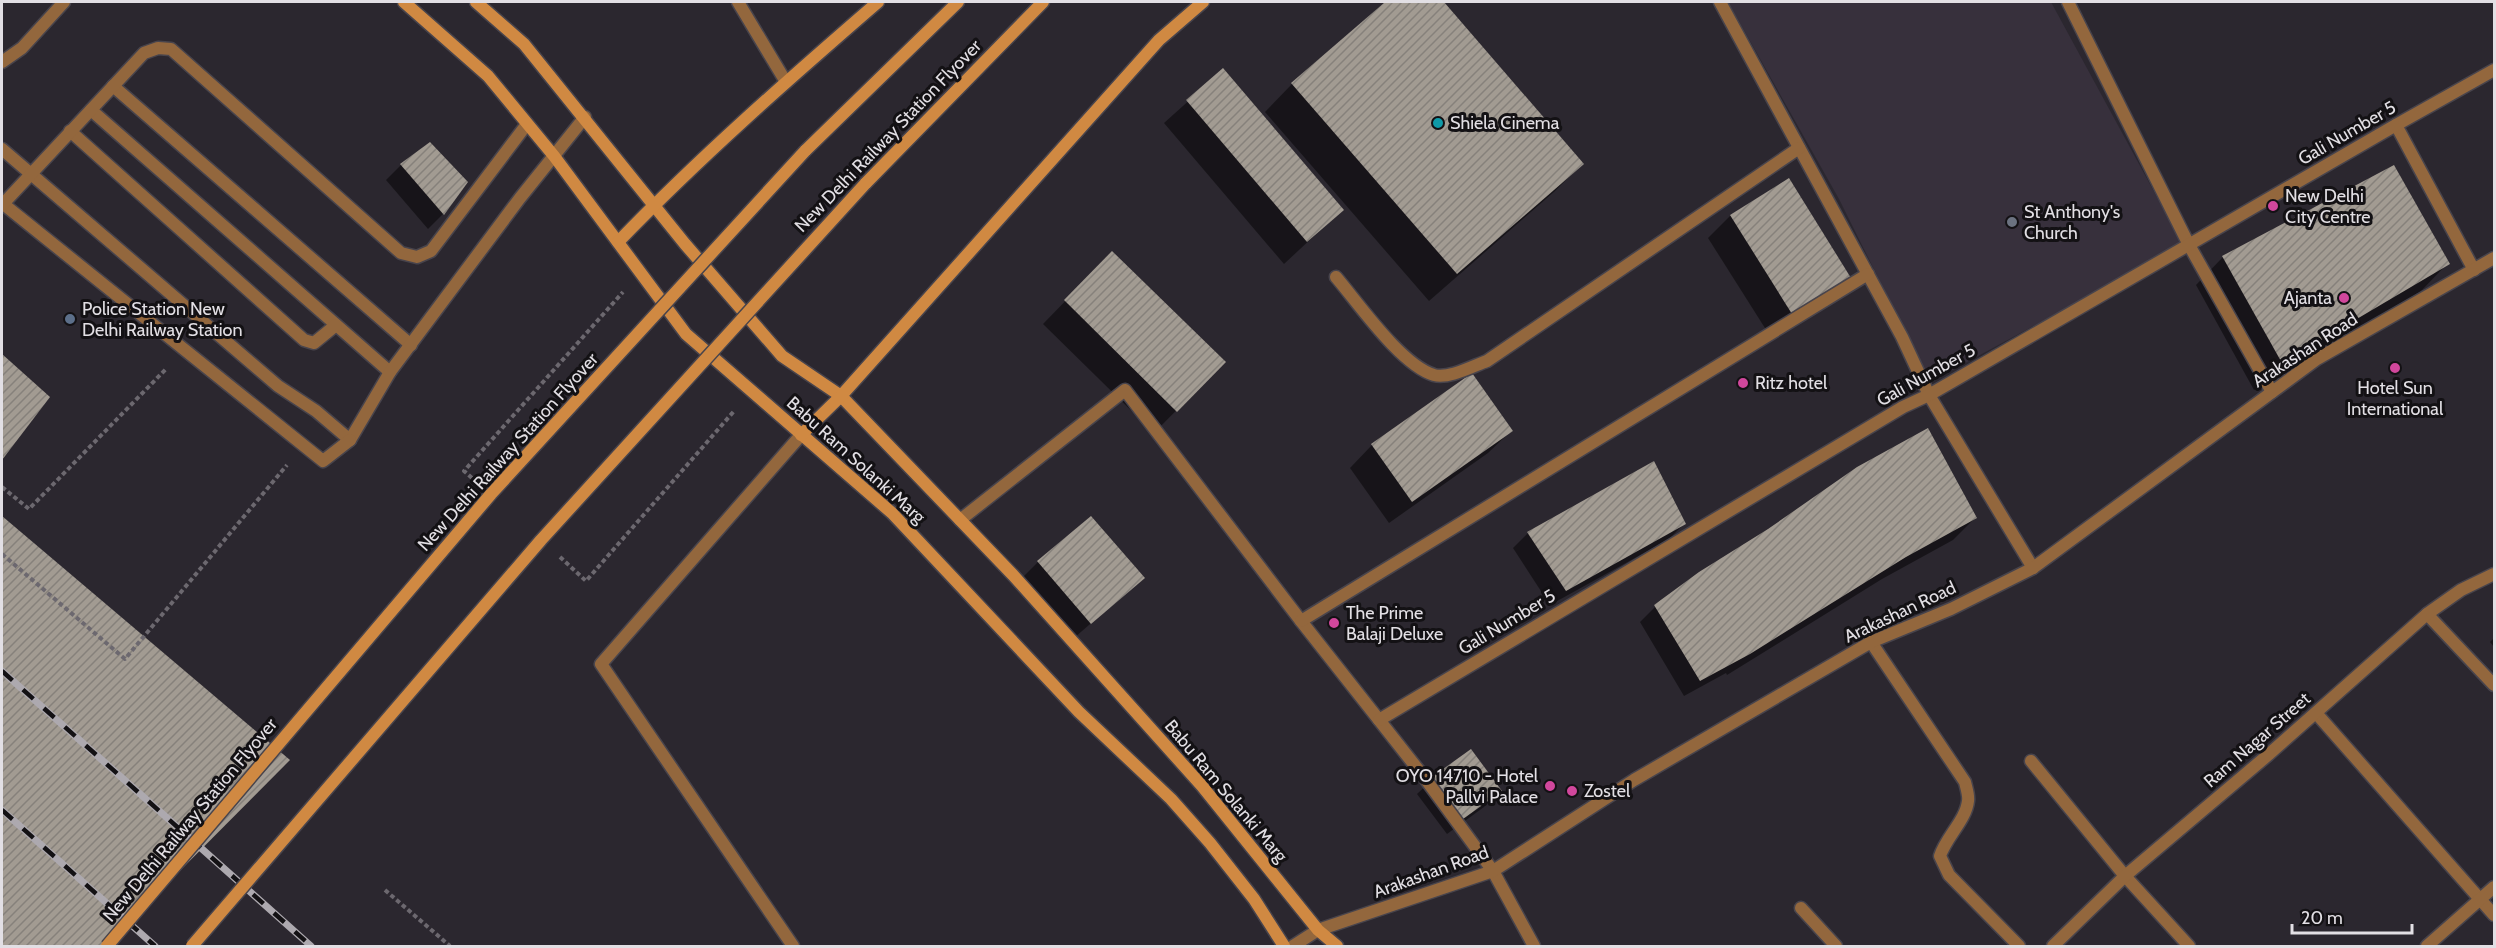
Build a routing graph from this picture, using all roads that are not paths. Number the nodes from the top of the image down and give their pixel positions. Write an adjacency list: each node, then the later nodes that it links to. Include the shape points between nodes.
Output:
1 (64, 2): 11 (street, via 22,48)
2 (404, 2): 17 (main road, Babu Ram Solanki Marg, via 488,76)
3 (476, 2): 16 (main road, Babu Ram Solanki Marg, via 524,44)
4 (738, 2): 13 (street)
5 (878, 2): 13 (main road)
6 (958, 2): 57 (main road, New Delhi Railway Station Flyover, bridge, via 805,150 491,494)
7 (1043, 2): 58 (main road, New Delhi Railway Station Flyover, bridge, via 864,184 541,540)
8 (1203, 2): 37 (main road, via 1159,40)
9 (1720, 2): 20 (street)
10 (2068, 2): 27 (street)
11 (2, 62)
12 (2494, 70): 18 (street, Gali Number 5)
13 (786, 82): 25 (main road)
14 (113, 86): 15 (street); 17 (street, via 144,53 158,48 171,50 401,253 417,256 431,251); 33 (street)
15 (91, 110): 19 (street); 32 (street)
16 (585, 117): 22 (street); 25 (main road, Babu Ram Solanki Marg)
17 (527, 124): 22 (main road, Babu Ram Solanki Marg)
18 (2396, 125): 27 (street, Gali Number 5); 29 (street)
19 (70, 131): 23 (street); 32 (street, via 304,340 314,343)
20 (1799, 148): 30 (street); 31 (street, via 1487,361 1454,373 1435,375 1406,359)
21 (2, 149): 23 (street)
22 (554, 156): 26 (main road, Babu Ram Solanki Marg); 33 (street)
23 (30, 174): 24 (street); 39 (street, via 278,386)
24 (2, 204): 39 (street, via 323,461)
25 (654, 205): 26 (main road); 37 (main road, Babu Ram Solanki Marg, via 782,356)
26 (618, 242): 38 (main road, Babu Ram Solanki Marg, via 686,334)
27 (2189, 245): 35 (street); 36 (street, Gali Number 5)
28 (2494, 258): 29 (street, Arakashan Road)
29 (2474, 270): 35 (street, Arakashan Road, via 2317,359)
30 (1868, 273): 36 (street); 44 (street)
31 (1336, 278)
32 (336, 325): 34 (street)
33 (411, 345): 34 (street)
34 (390, 372): 39 (street)
35 (2272, 392): 41 (street, Arakashan Road)
36 (1929, 394): 41 (street); 48 (street, Gali Number 5)
37 (841, 396): 38 (main road); 40 (main road, Babu Ram Solanki Marg)
38 (801, 435): 59 (street, via 601,664); 60 (main road, Babu Ram Solanki Marg, via 892,513 1079,712 1172,799 1254,899)
39 (350, 440)
40 (960, 520): 44 (street, via 1125,390); 56 (main road, Babu Ram Solanki Marg, via 1202,786)
41 (2033, 568): 45 (street, Arakashan Road, via 1952,609)
42 (2494, 574): 43 (street, Ram Nagar Street, via 2461,590)
43 (2427, 614): 46 (street); 47 (street, Ram Nagar Street)
44 (1301, 621): 48 (street)
45 (1871, 642): 50 (street, Arakashan Road, via 1634,780); 65 (street, via 1965,782 1969,800 1940,856 1949,875)
46 (2494, 685)
47 (2316, 712): 51 (street, Ram Nagar Street); 53 (street)
48 (1379, 720): 50 (street)
49 (2031, 761): 51 (street)
50 (1493, 871): 56 (street, Arakashan Road); 63 (street)
51 (2126, 876): 66 (street, Ram Nagar Street); 67 (street)
52 (2494, 886): 53 (street)
53 (2481, 899): 55 (street); 68 (street)
54 (1800, 908): 64 (street)
55 (2494, 915)
56 (1318, 930): 61 (street, Arakashan Road); 62 (main road, Babu Ram Solanki Marg)
57 (107, 946)
58 (192, 946)
59 (794, 946)
60 (1284, 946)
61 (1293, 946)
62 (1337, 946)
63 (1534, 946)
64 (1836, 946)
65 (2019, 946)
66 (2053, 946)
67 (2189, 946)
68 (2427, 946)

